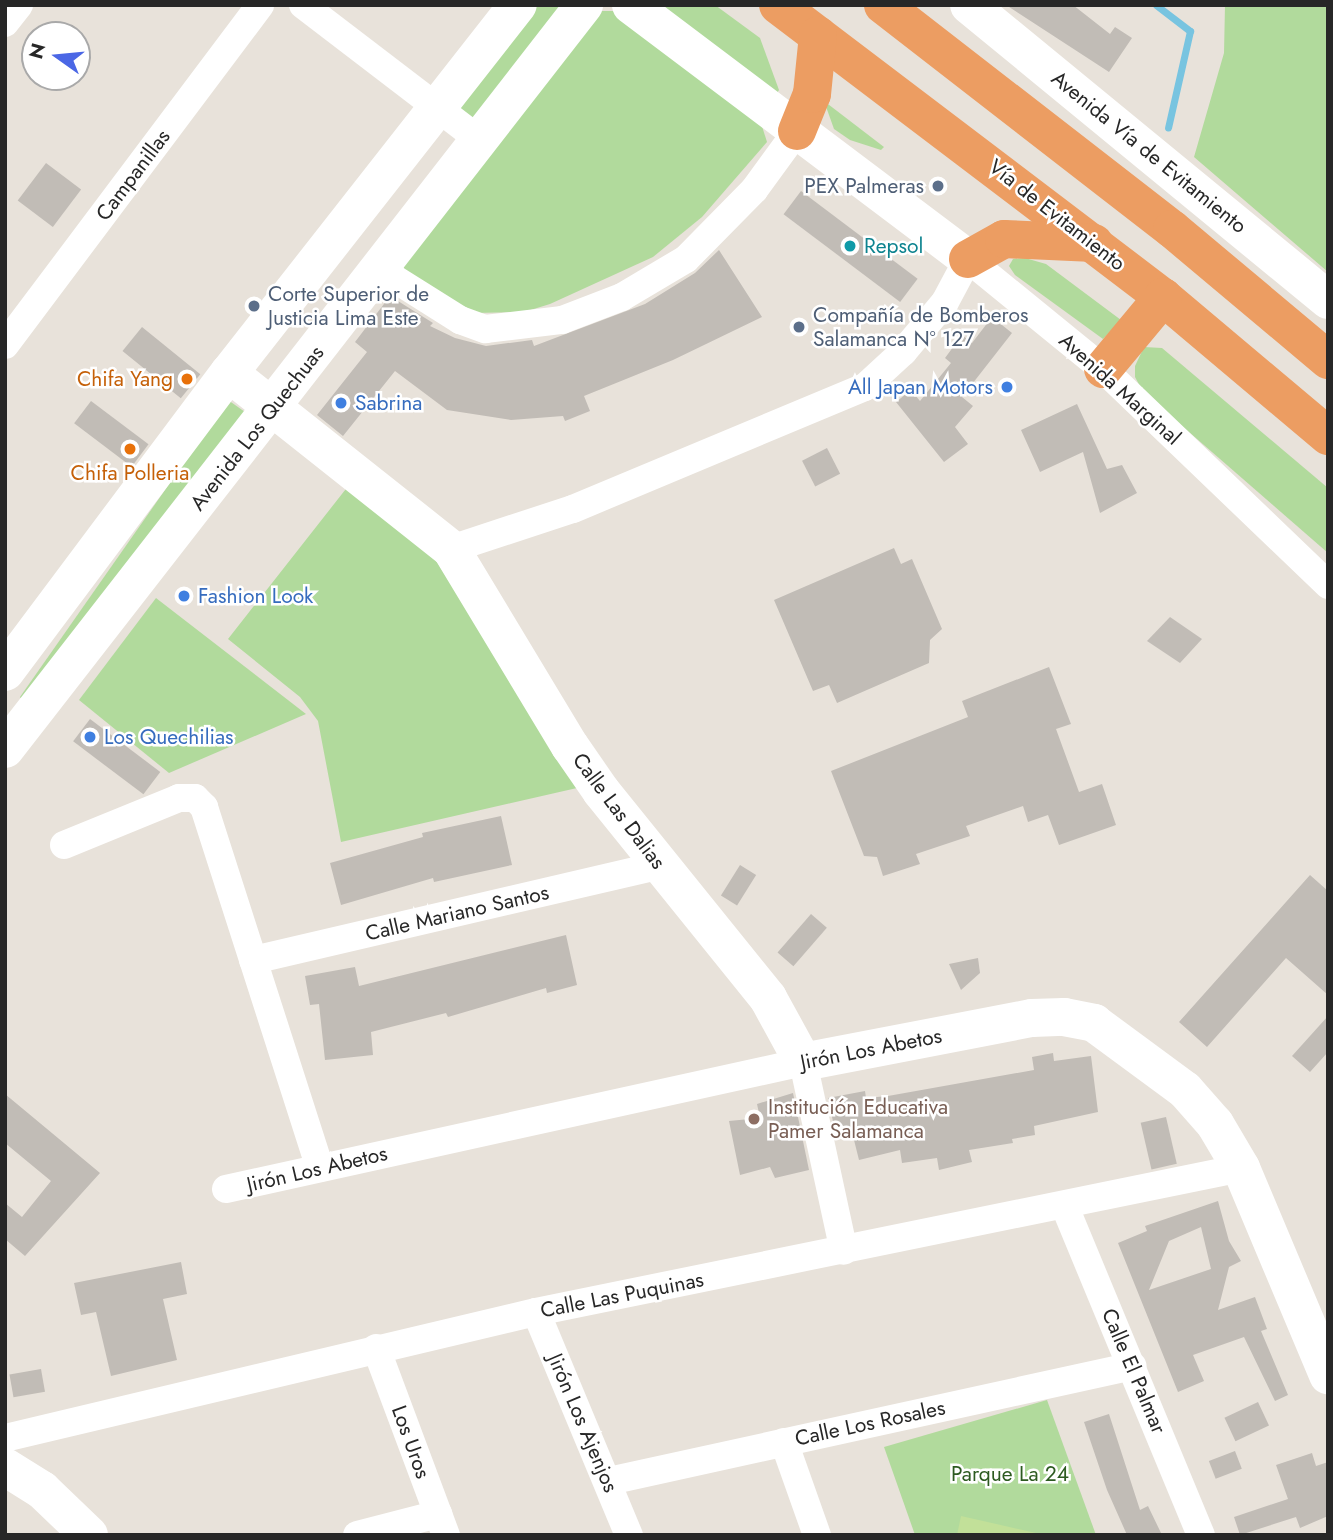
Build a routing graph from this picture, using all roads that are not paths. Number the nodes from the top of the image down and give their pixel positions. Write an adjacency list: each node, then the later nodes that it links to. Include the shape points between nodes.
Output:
1 (19, 5): 10 (street)
2 (260, 5): 20 (street, Campanillas)
3 (303, 5): 12 (street)
4 (518, 5): 12 (street)
5 (584, 5): 14 (street, Avenida Los Quechuas)
6 (631, 5): 13 (street, Avenida Marginal)
7 (778, 5): 11 (highway, Vía de Evitamiento)
8 (883, 5): 21 (highway, via 1172,229)
9 (969, 5): 19 (street, Avenida Vía de Evitamiento)
10 (5, 23)
11 (818, 35): 13 (highway, via 812,94); 15 (highway, Vía de Evitamiento)
12 (437, 108): 14 (street); 23 (street)
13 (797, 131): 16 (street, Avenida Marginal); 17 (street, via 754,190 686,259 622,297 562,320 485,329 460,320)
14 (478, 139): 17 (street, Avenida Los Quechuas)
15 (1094, 243): 16 (highway, via 1004,239); 18 (highway, Vía de Evitamiento)
16 (968, 260): 22 (street, Avenida Marginal); 26 (street, via 945,302 903,352 865,387 573,509)
17 (379, 269): 24 (street, Avenida Los Quechuas)
18 (1163, 297): 22 (highway); 25 (highway, Vía de Evitamiento)
19 (1328, 300)
20 (5, 345)
21 (1328, 360)
22 (1103, 369): 27 (street, Avenida Marginal)
23 (229, 373): 24 (street, Calle Las Dalias); 28 (street)
24 (275, 407): 26 (street, Calle Las Dalias); 29 (street, Avenida Los Quechuas)
25 (1328, 436)
26 (451, 549): 31 (street, Calle Las Dalias, via 570,746)
27 (1328, 585)
28 (5, 671)
29 (5, 749)
30 (64, 845): 32 (street, via 179,798 195,798 204,807)
31 (660, 865): 32 (street, Calle Mariano Santos); 33 (street, Calle Las Dalias, via 768,998)
32 (253, 960): 34 (street)
33 (803, 1062): 34 (street, Jirón Los Abetos); 35 (street, Jirón Los Abetos, via 1032,1018 1064,1017 1094,1023 1185,1090 1215,1124); 38 (street)
34 (320, 1168): 36 (street, Jirón Los Abetos)
35 (1241, 1168): 37 (street, Calle Las Puquinas); 42 (street, Jirón Los Abetos)
36 (226, 1189)
37 (1065, 1207): 38 (street, Calle Las Puquinas); 41 (street, Calle El Palmar)
38 (844, 1251): 39 (street, Calle Las Puquinas)
39 (536, 1312): 40 (street, Calle Las Puquinas); 46 (street, Jirón Los Ajenjos)
40 (376, 1349): 43 (street, Calle Las Puquinas); 47 (street, Los Uros)
41 (1133, 1366): 44 (street, Calle Los Rosales); 52 (street, Calle El Palmar)
42 (1328, 1375)
43 (5, 1438)
44 (785, 1441): 46 (street, Calle Los Rosales); 51 (street)
45 (5, 1467): 48 (street, via 42,1490)
46 (608, 1481): 50 (street, Jirón Los Ajenjos)
47 (442, 1524): 49 (street)
48 (89, 1535)
49 (357, 1535)
50 (629, 1535)
51 (817, 1535)
52 (1201, 1535)

